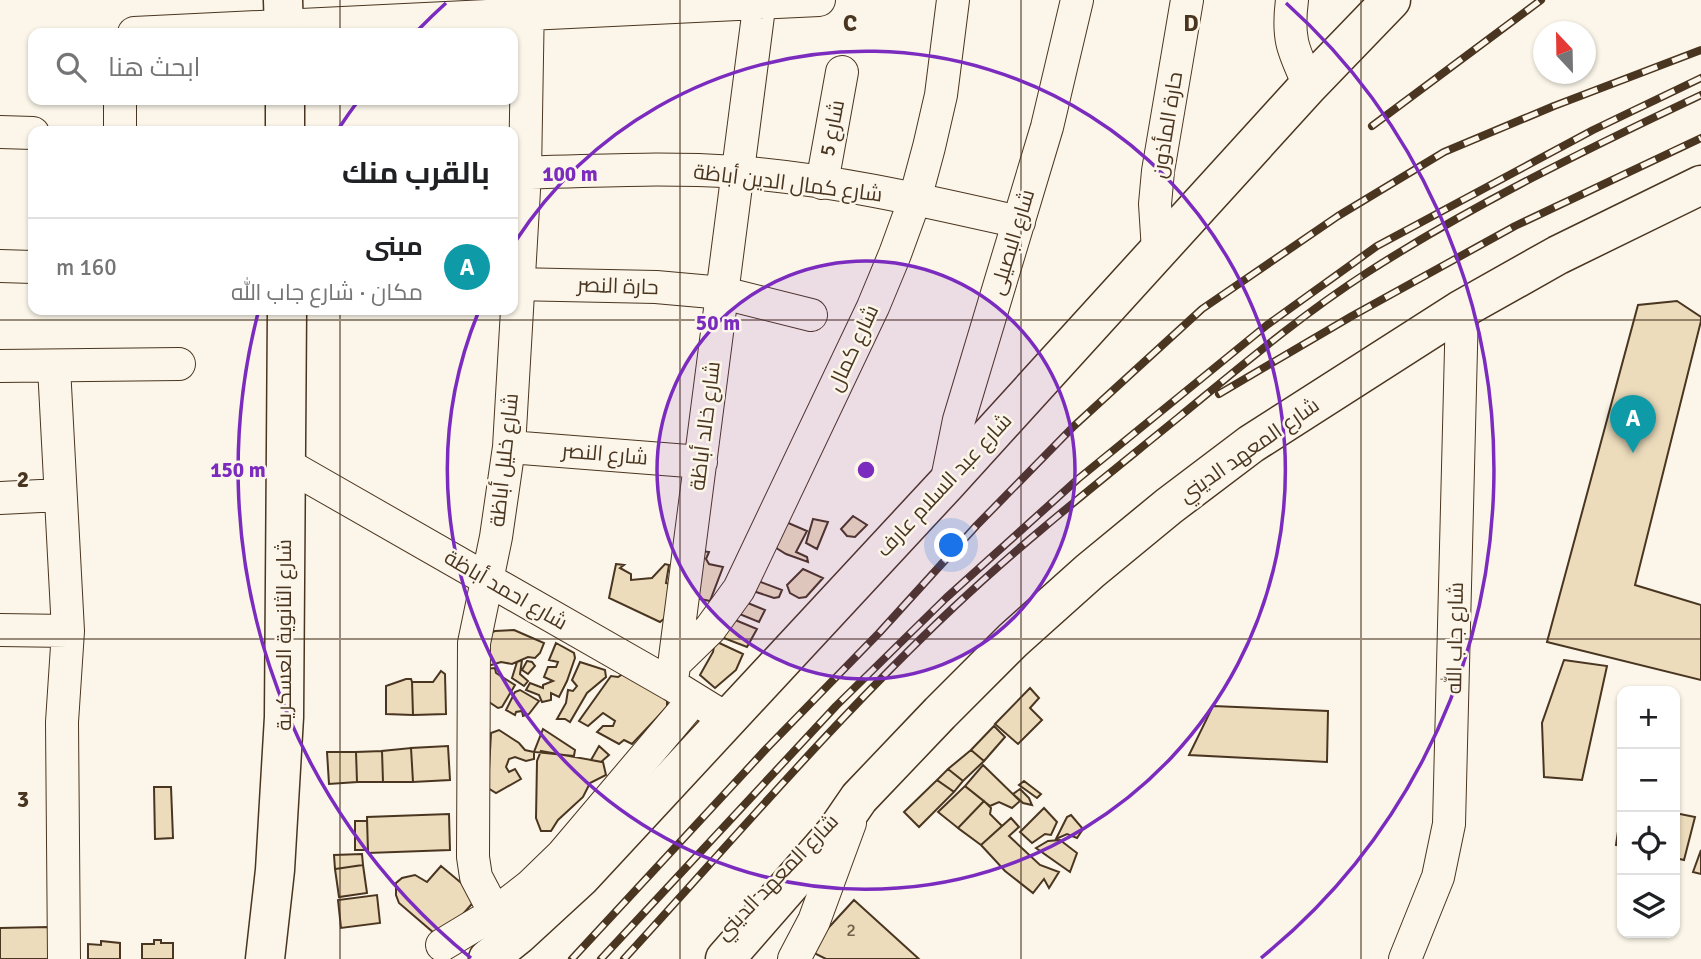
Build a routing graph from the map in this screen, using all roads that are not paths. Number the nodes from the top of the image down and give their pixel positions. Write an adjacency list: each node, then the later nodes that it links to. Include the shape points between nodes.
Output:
1 (819, 0): 7 (street)
2 (953, 0): 23 (street, شارع كمال, via 941,95)
3 (1077, 0): 25 (street, شارع البصيلى)
4 (1187, 0): 26 (street, حارة المأذون, via 1158,171)
5 (1292, 0): 12 (street, via 1291,46)
6 (1391, 0): 12 (main road, شارع عبد السلام عارف)
7 (760, 1): 8 (street); 20 (street, شارع خالد أباظة)
8 (528, 7): 9 (street); 19 (street, شارع خليل أباظة)
9 (284, 19): 10 (street)
10 (188, 28)
11 (842, 72): 21 (street, شارع 5)
12 (1309, 85): 26 (main road, شارع عبد السلام عارف)
13 (120, 105): 15 (street)
14 (285, 105): 16 (main road)
15 (120, 126)
16 (285, 126)
17 (0, 132): 18 (street)
18 (28, 133)
19 (519, 173): 20 (street, شارع كمال الدين أباظة, via 641,169); 24 (street, شارع خليل أباظة)
20 (738, 173): 21 (street, شارع كمال الدين أباظة); 30 (street, شارع خالد أباظة)
21 (821, 183): 23 (street, شارع كمال الدين أباظة)
22 (1701, 185): 31 (main road, شارع المعهد الديني, via 1558,255)
23 (915, 199): 25 (street, شارع كمال الدين أباظة); 47 (street, شارع كمال, via 873,307 739,589)
24 (518, 201)
25 (1019, 222): 41 (street, شارع البصيلى, via 961,409)
26 (1158, 251): 41 (main road, شارع عبد السلام عارف)
27 (0, 266): 28 (street)
28 (28, 267)
29 (518, 284): 30 (street, حارة النصر)
30 (723, 293): 34 (street, حارة النصر); 39 (street, شارع خالد أباظة)
31 (1462, 309): 49 (main road, شارع المعهد الديني, via 1251,444 1169,506 1013,640); 58 (street, شارع جاب الله, via 1449,824 1438,877)
32 (287, 315): 40 (main road, شارع الثانوية العسكرية)
33 (514, 315): 38 (street, شارع خليل أباظة)
34 (811, 315)
35 (179, 364): 37 (street)
36 (0, 366): 37 (street)
37 (54, 367): 42 (street)
38 (509, 447): 39 (street, شارع النصر); 44 (street, شارع خليل أباظة)
39 (701, 462): 47 (street, شارع خالد أباظة)
40 (284, 463): 44 (street, شارع احمد أباظة); 52 (main road, شارع الثانوية العسكرية, via 284,717)
41 (946, 484): 48 (main road, شارع عبد السلام عارف)
42 (60, 495): 43 (street); 46 (street)
43 (0, 498)
44 (487, 579): 47 (street, شارع احمد أباظة); 50 (street, شارع خليل أباظة, via 474,643 473,857 476,877)
45 (0, 630): 46 (street)
46 (68, 631): 53 (street, via 62,722)
47 (680, 682): 48 (street, شارع احمد أباظة); 50 (street, via 562,855)
48 (727, 719): 54 (main road, شارع عبد السلام عارف, via 580,877)
49 (859, 798): 55 (main road, شارع المعهد الديني, via 823,823); 56 (main road, شارع المعهد الديني, via 835,834); 57 (street, via 814,921)
50 (495, 913): 51 (street)
51 (442, 945)
52 (270, 955)
53 (64, 959)
54 (488, 959)
55 (698, 959)
56 (725, 959)
57 (794, 959)
58 (1405, 959)

